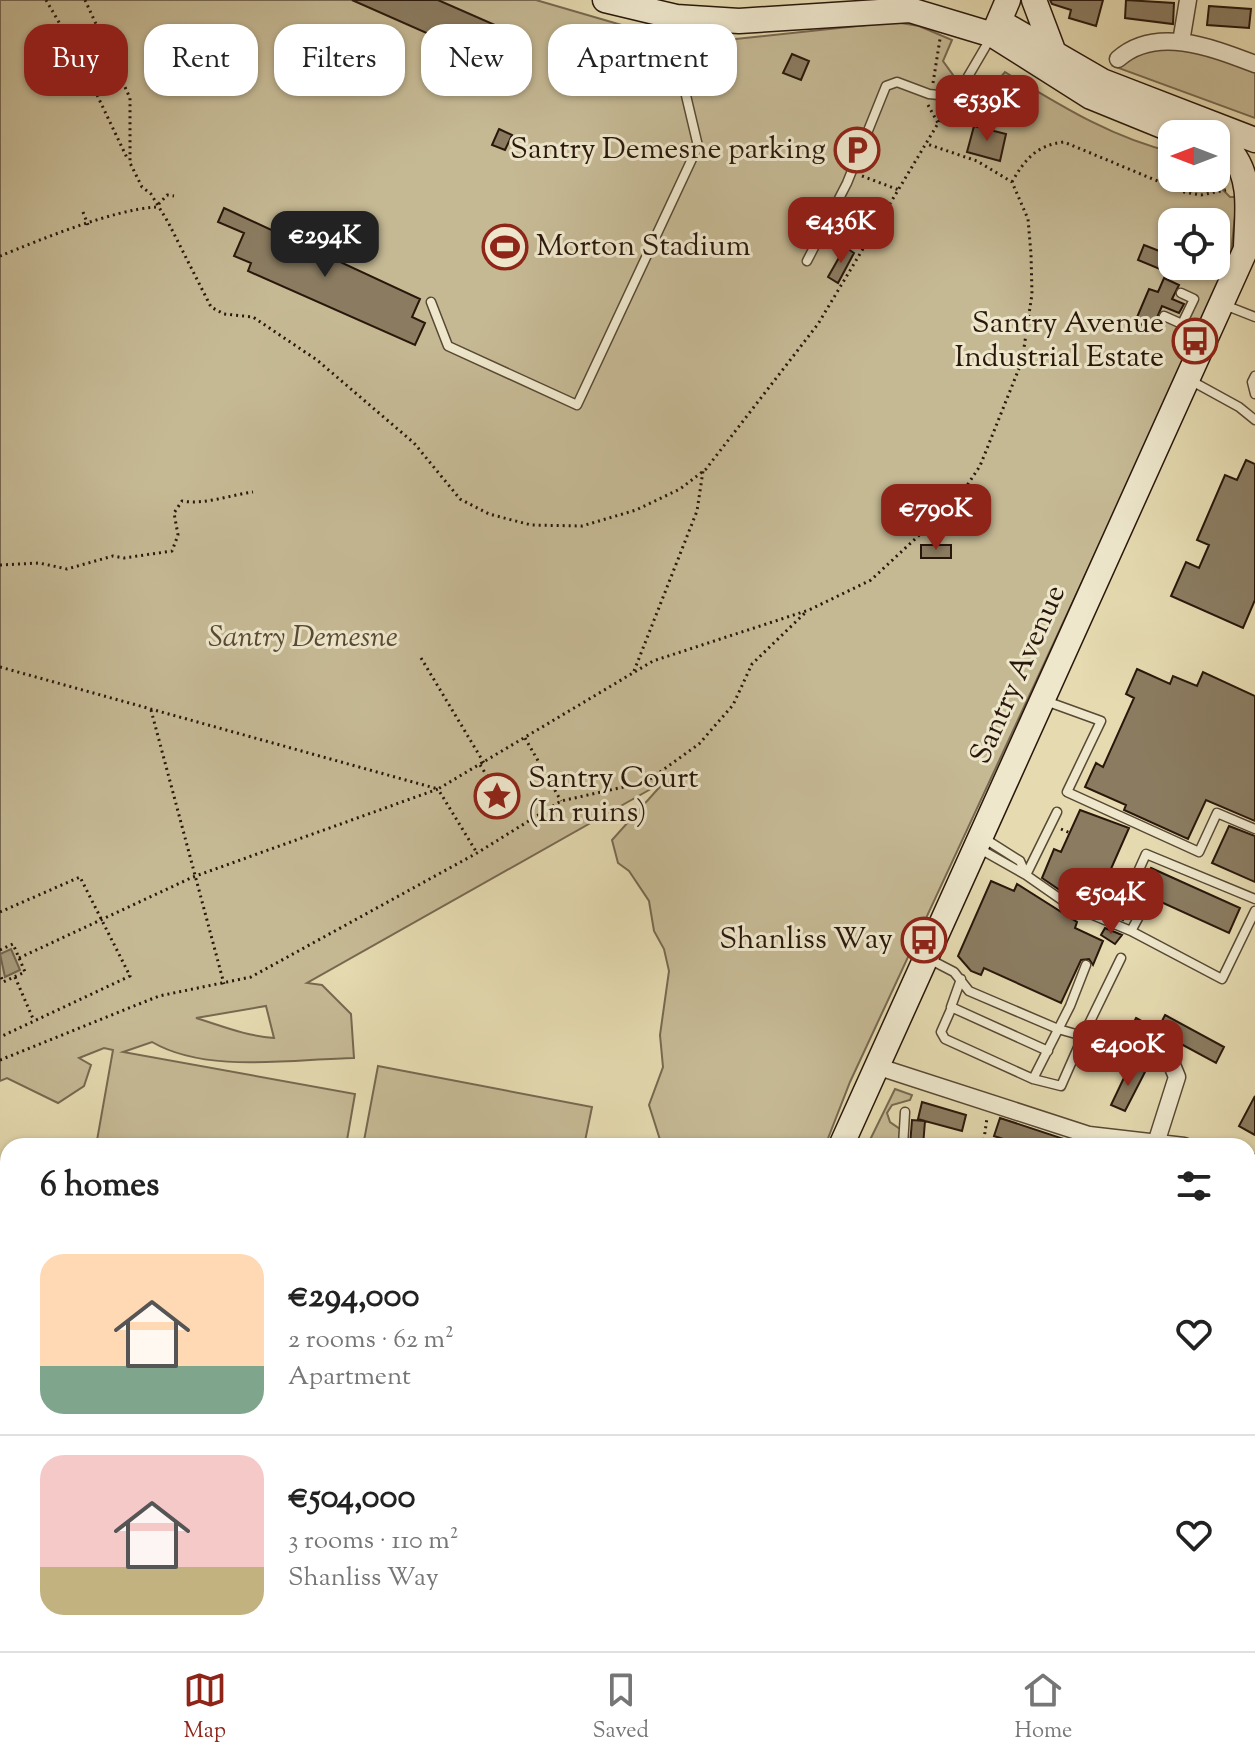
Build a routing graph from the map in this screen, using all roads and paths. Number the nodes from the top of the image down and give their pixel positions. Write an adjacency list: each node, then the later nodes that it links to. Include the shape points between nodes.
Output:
1 (46, 0): 21 (path)
2 (85, 0): 21 (path, via 130,98)
3 (605, 0): 8 (main road)
4 (1034, 0): 12 (main road)
5 (1188, 0): 11 (street)
6 (946, 2): 7 (main road); 9 (main road)
7 (910, 10): 8 (main road, via 739,21); 9 (main road)
8 (676, 17): 35 (lane, via 675,49 698,146 577,405 448,346)
9 (1000, 19): 12 (main road); 15 (lane, via 957,90 949,96); 17 (main road, via 1091,97)
10 (942, 36): 15 (path)
11 (1181, 42): 13 (street, via 1139,44); 14 (street)
12 (1054, 53): 18 (main road, via 1110,85)
13 (1118, 59)
14 (1255, 64)
15 (929, 94): 16 (path, via 928,106); 22 (lane, via 897,82 886,86)
16 (939, 123)
17 (1158, 124)
18 (1255, 140)
19 (927, 144): 23 (path, via 977,161)
20 (1234, 153): 31 (main road, via 1247,187)
21 (130, 163): 27 (path)
22 (851, 172): 25 (path); 33 (lane)
23 (1012, 182): 24 (path, via 1033,153 1045,144 1064,142 1184,192 1201,195); 47 (path, via 1028,219 1032,294 1022,361 980,466 958,499 871,580)
24 (1238, 188)
25 (899, 190)
26 (174, 196): 27 (path, via 167,195)
27 (156, 207): 29 (path); 30 (path)
28 (83, 212): 30 (path)
29 (168, 222)
30 (88, 225): 32 (path)
31 (1251, 239): 37 (main road, Santry Avenue)
32 (0, 256)
33 (807, 261)
34 (1181, 293): 36 (lane, via 1194,299)
35 (431, 302)
36 (1190, 308): 37 (lane); 38 (lane, via 1182,324)
37 (1218, 311): 39 (lane); 41 (main road, Santry Avenue)
38 (1164, 316)
39 (1255, 317)
40 (1255, 376): 42 (lane)
41 (1188, 378): 43 (lane); 51 (main road, Santry Avenue)
42 (1255, 394)
43 (1255, 420)
44 (703, 471): 50 (path, via 697,511)
45 (253, 492): 46 (path, via 203,503 182,501 174,513 178,535 172,551 113,556 67,569 39,563)
46 (0, 565)
47 (809, 610): 50 (path, via 653,661); 57 (path, via 752,664 733,705 699,744 646,782)
48 (421, 658): 54 (path)
49 (0, 667): 52 (path)
50 (632, 673): 53 (path)
51 (1042, 700): 59 (lane, via 1101,721 1067,792 1199,852 1217,813); 60 (main road, Santry Avenue)
52 (151, 709): 56 (path); 63 (path)
53 (524, 738): 54 (path); 57 (path)
54 (482, 764): 55 (path); 56 (path)
55 (491, 782)
56 (438, 789): 61 (path); 63 (path)
57 (561, 801): 61 (path)
58 (1057, 812): 62 (lane)
59 (1255, 829)
60 (979, 842): 62 (lane); 70 (main road, Santry Avenue)
61 (477, 853): 77 (path, via 251,977)
62 (1026, 875): 68 (lane, via 1069,905)
63 (193, 877): 67 (path); 77 (path)
64 (1255, 899): 68 (lane, via 1146,854 1128,894 1143,909)
65 (1255, 911): 68 (lane, via 1222,979)
66 (0, 912): 67 (path, via 80,877)
67 (102, 919): 71 (path); 79 (path, via 130,976)
68 (1131, 931)
69 (1, 948): 71 (path, via 13,944)
70 (926, 957): 76 (lane); 86 (main road, Santry Avenue)
71 (19, 958): 75 (path, via 25,972)
72 (1121, 958): 81 (lane)
73 (1086, 965): 80 (lane)
74 (0, 974): 75 (path, via 3,982)
75 (14, 976): 79 (path)
76 (961, 979): 78 (lane); 80 (lane, via 969,991)
77 (224, 984): 85 (path, via 128,1006)
78 (952, 1007): 84 (lane); 87 (lane, via 941,1032 945,1039)
79 (34, 1021): 82 (path)
80 (1058, 1029): 81 (lane); 84 (lane)
81 (1083, 1036): 87 (lane, via 1061,1086)
82 (0, 1037)
83 (1147, 1043): 94 (street, via 1172,1065 1177,1077)
84 (1048, 1051): 87 (lane)
85 (0, 1060)
86 (882, 1068): 90 (main road, Santry Avenue); 93 (street, via 1089,1135)
87 (1033, 1079)
88 (988, 1111): 92 (path)
89 (905, 1112): 91 (lane)
90 (845, 1138)
91 (903, 1138)
92 (984, 1138)
93 (1130, 1138)
94 (1158, 1138)

